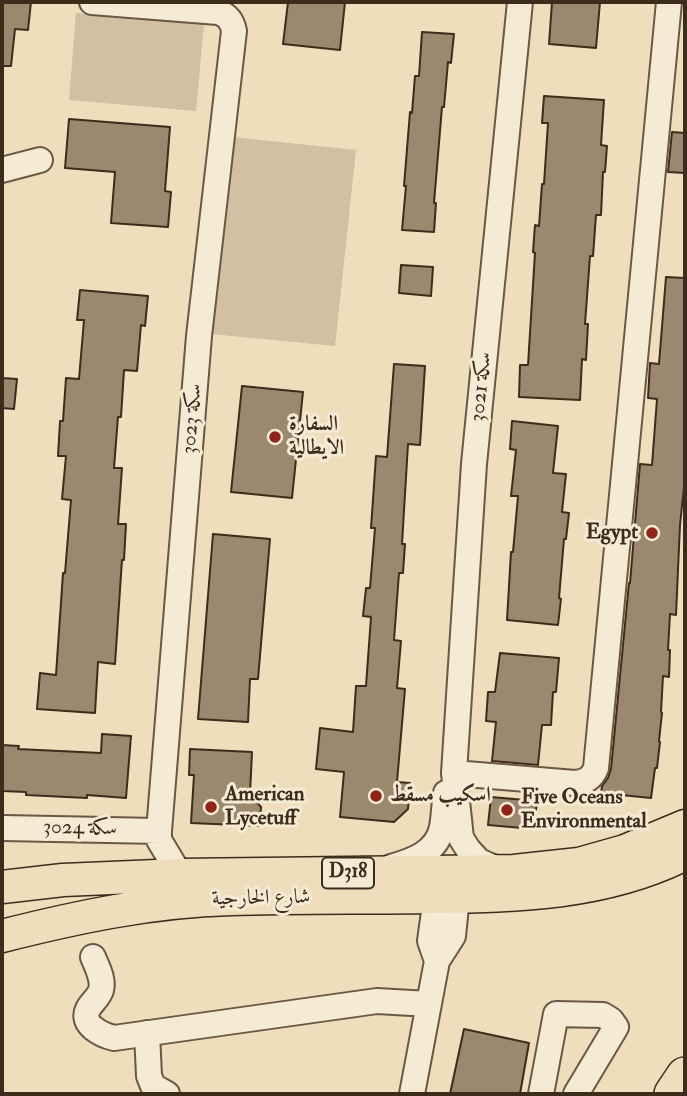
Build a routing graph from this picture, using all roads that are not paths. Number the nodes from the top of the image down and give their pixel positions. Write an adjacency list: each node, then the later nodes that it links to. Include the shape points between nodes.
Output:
1 (92, 2): 4 (street)
2 (520, 2): 7 (street, سكة 3021, via 474,464)
3 (668, 2): 7 (street, via 596,768 586,781 575,783)
4 (224, 10): 10 (street, سكة 3023, via 234,31 200,336)
5 (40, 160): 6 (street)
6 (2, 170)
7 (454, 773): 12 (street, سكة 3021, via 461,838 479,861); 13 (street, سكة 3021, via 437,841 414,860)
8 (685, 826): 12 (main road, شارع الخارجية / D318, via 579,864)
9 (2, 828): 10 (street, سكة 3024)
10 (159, 835): 14 (street); 15 (street)
11 (685, 854): 17 (main road, شارع الخارجية / D318, via 594,886)
12 (502, 871): 13 (main road, شارع الخارجية / D318)
13 (370, 873): 14 (main road, شارع الخارجية / D318)
14 (180, 875): 15 (main road, شارع الخارجية / D318)
15 (132, 878): 16 (main road, شارع الخارجية / D318)
16 (2, 886)
17 (446, 897): 18 (main road, شارع الخارجية / D318, via 155,904); 22 (street, via 430,941 437,961)
18 (44, 925): 19 (main road, شارع الخارجية / D318); 20 (main road)
19 (2, 936)
20 (2, 944)
21 (93, 957): 23 (street, via 102,988 88,1009 88,1023 114,1038)
22 (429, 1004): 23 (street, via 377,1001); 26 (street)
23 (147, 1033): 25 (street, via 149,1076 153,1086)
24 (685, 1076): 29 (highway)
25 (167, 1094)
26 (412, 1094)
27 (541, 1094): 28 (street, via 556,1014 603,1015 616,1027)
28 (576, 1094)
29 (673, 1094)

